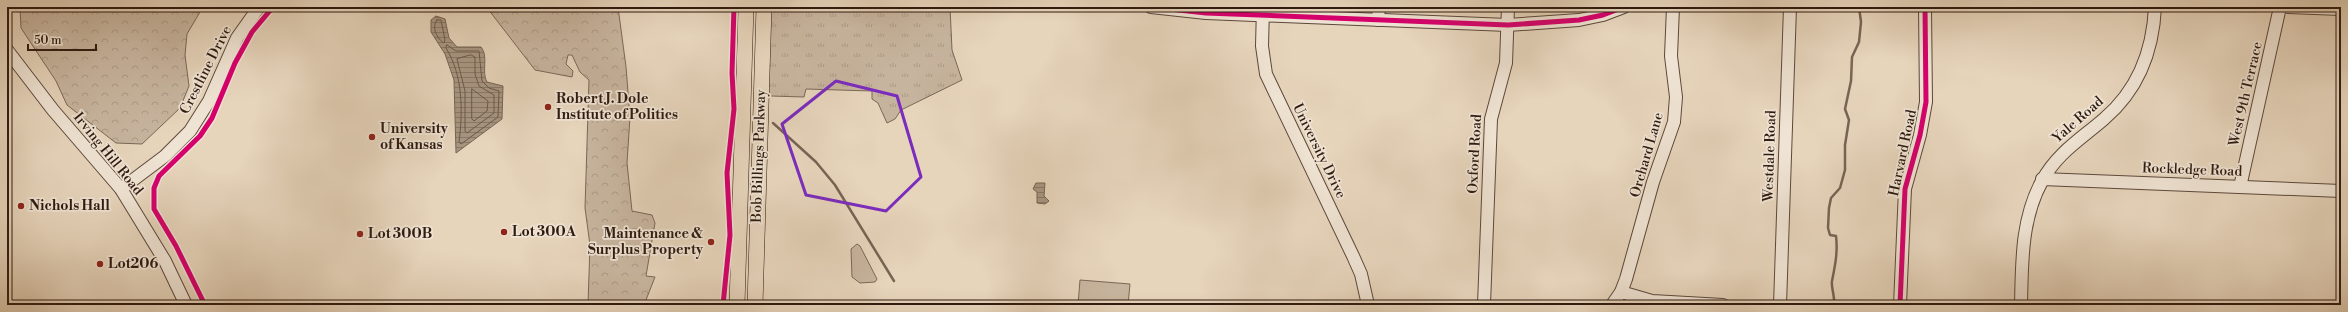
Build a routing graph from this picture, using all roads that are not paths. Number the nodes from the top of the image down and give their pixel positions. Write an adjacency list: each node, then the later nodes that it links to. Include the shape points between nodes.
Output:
1 (259, 7): 21 (street, Crestline Drive, via 237,38 209,101 190,131 165,156)
2 (746, 7): 25 (main road, Bob Billings Parkway)
3 (764, 7): 26 (main road, Bob Billings Parkway)
4 (1151, 7): 15 (street, via 1206,13)
5 (1379, 7): 16 (street)
6 (1508, 7): 17 (street, Oxford Road)
7 (1624, 7): 17 (street, via 1579,20)
8 (1673, 7): 23 (street, Orchard Lane, via 1671,56 1676,96 1674,122 1653,182)
9 (1790, 7): 32 (street, Westdale Road)
10 (1925, 7): 33 (street, Harvard Road, via 1926,102 1905,189)
11 (2155, 7): 19 (street, Yale Road, via 2148,55 2126,96 2104,119 2063,151)
12 (2280, 7): 20 (street, West 9th Terrace)
13 (2288, 7): 14 (street)
14 (2341, 9)
15 (1263, 11): 16 (street); 27 (street, University Drive, via 1262,46 1266,74 1361,274)
16 (1378, 20): 17 (street)
17 (1508, 25): 28 (street, Oxford Road, via 1506,63 1491,119)
18 (7, 50): 21 (street, Irving Hill Road, via 53,110)
19 (2042, 179): 20 (street, Rockledge Road); 34 (street, Yale Road, via 2031,203 2025,232)
20 (2240, 187): 22 (street, Rockledge Road)
21 (121, 189): 24 (street, Irving Hill Road, via 165,261)
22 (2341, 191)
23 (1621, 292): 29 (street, Orchard Lane); 30 (street, via 1652,301)
24 (186, 305)
25 (737, 305)
26 (755, 305)
27 (1368, 305)
28 (1484, 305)
29 (1612, 305)
30 (1707, 305): 31 (street)
31 (1723, 305)
32 (1780, 305)
33 (1900, 305)
34 (2021, 305)

